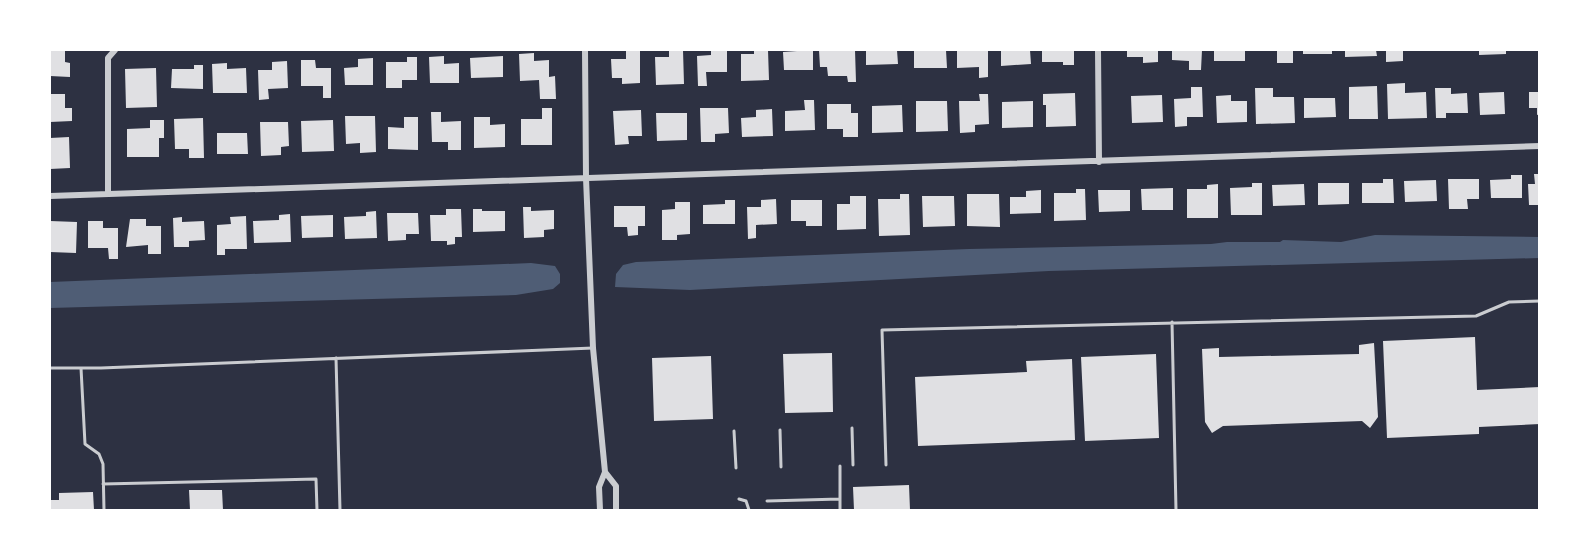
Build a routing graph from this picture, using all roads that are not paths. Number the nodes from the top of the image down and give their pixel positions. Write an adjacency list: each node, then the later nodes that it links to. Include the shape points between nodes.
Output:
1 (116, 50): 7 (street, via 108,58)
2 (585, 50): 6 (street)
3 (1098, 50): 5 (street)
4 (1539, 147): 5 (street)
5 (1099, 162): 6 (street)
6 (586, 178): 7 (street); 11 (street)
7 (108, 194): 8 (street)
8 (50, 196)
9 (1539, 301): 10 (lane, via 1509,302 1476,316)
10 (1172, 322): 19 (lane, via 882,330); 35 (lane)
11 (593, 348): 12 (lane); 23 (street)
12 (336, 358): 14 (lane); 30 (lane)
13 (50, 368): 14 (lane)
14 (81, 368): 24 (lane, via 86,444 99,454)
15 (852, 428): 18 (lane)
16 (780, 430): 21 (lane)
17 (734, 431): 22 (lane)
18 (853, 465)
19 (886, 465)
20 (840, 466): 26 (lane)
21 (781, 467)
22 (736, 468)
23 (605, 472): 31 (street, via 599,487); 32 (street, via 616,486)
24 (103, 484): 28 (lane); 29 (lane, via 316,479)
25 (739, 499): 33 (lane, via 746,501)
26 (840, 500): 27 (lane); 34 (lane)
27 (767, 501)
28 (104, 510)
29 (317, 510)
30 (340, 510)
31 (600, 510)
32 (616, 510)
33 (749, 510)
34 (840, 510)
35 (1176, 510)

